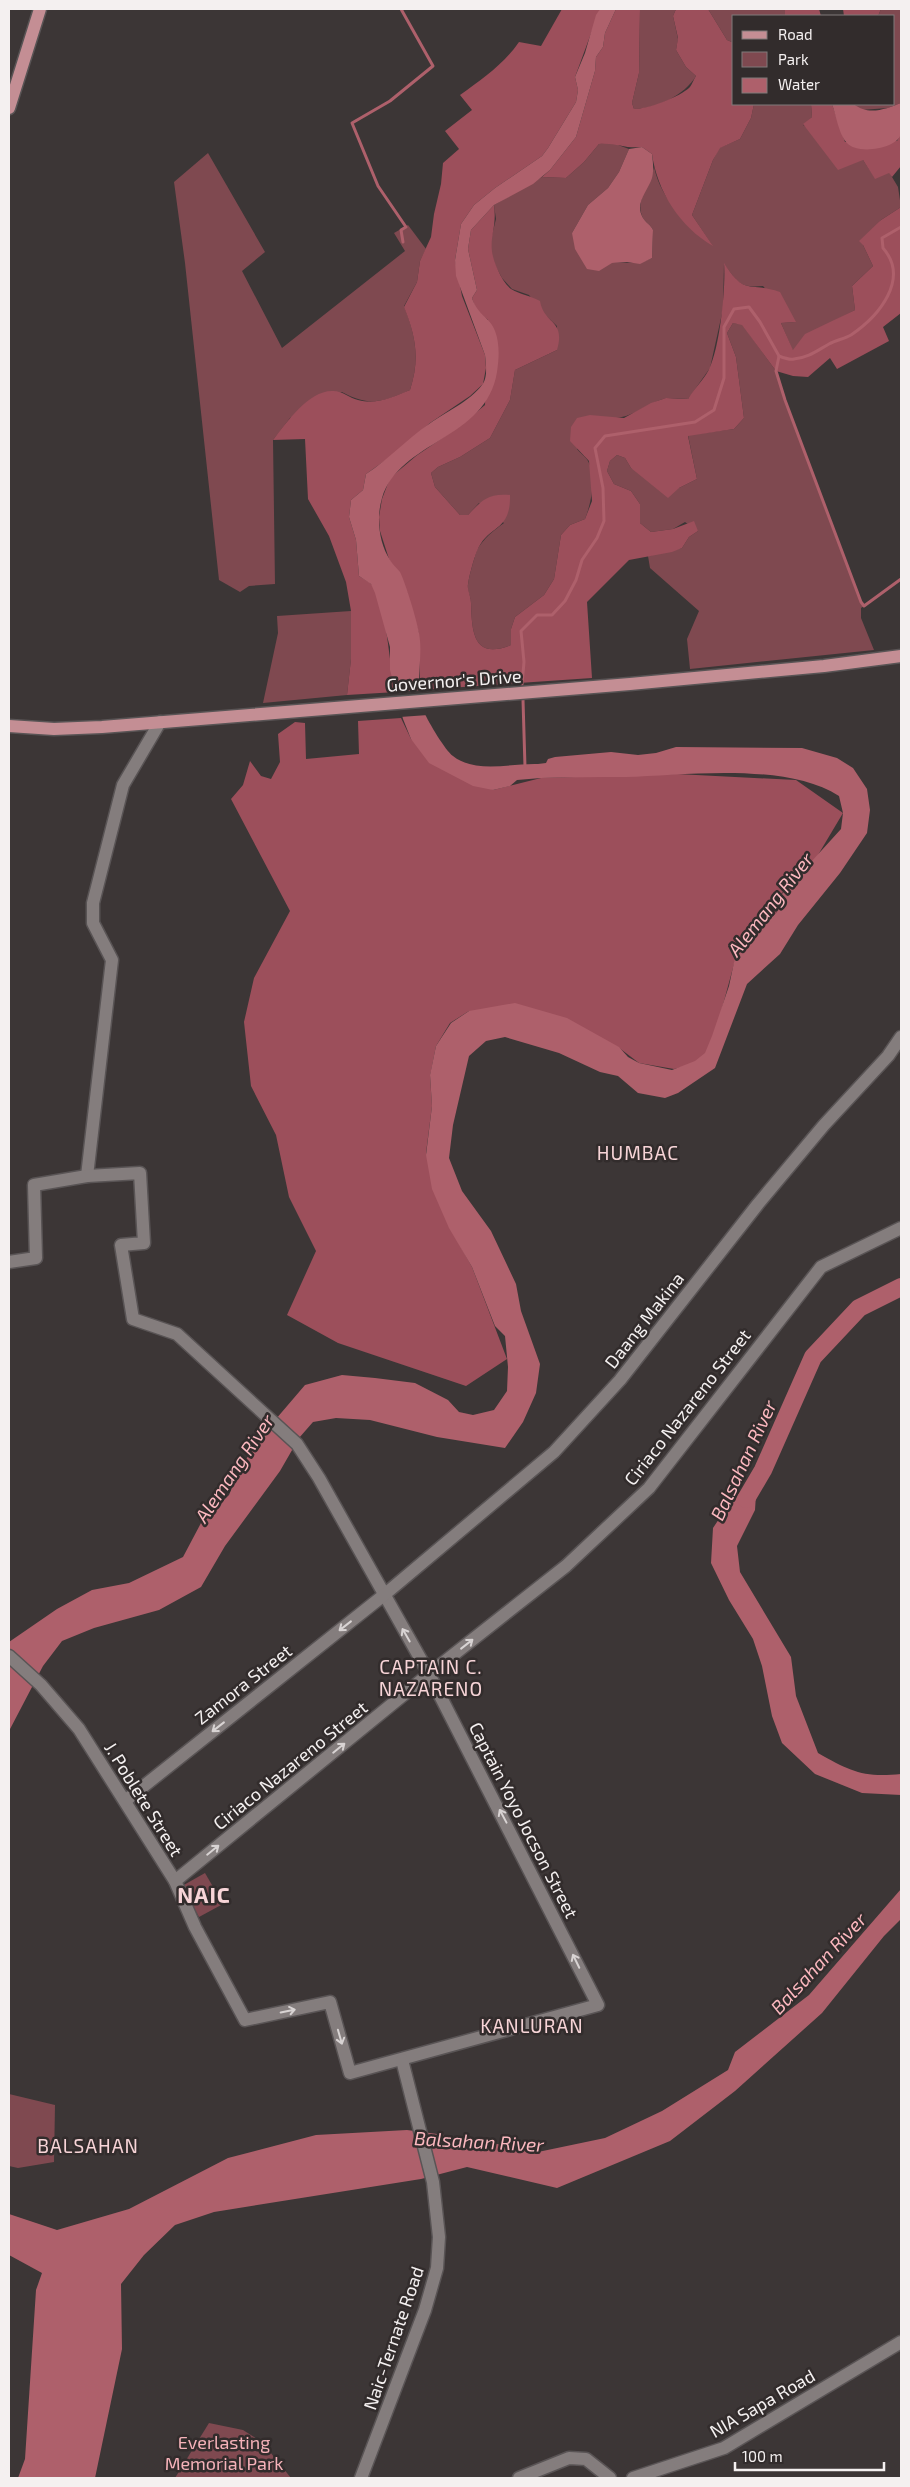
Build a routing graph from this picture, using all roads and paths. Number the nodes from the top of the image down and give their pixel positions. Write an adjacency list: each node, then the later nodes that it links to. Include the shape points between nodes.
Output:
1 (40, 9): 2 (main road)
2 (9, 108)
3 (901, 656): 4 (main road, Governor's Drive)
4 (160, 722): 5 (main road, Governor's Drive, via 73,729); 7 (main road, via 123,785 93,903 93,923 112,960)
5 (9, 726)
6 (901, 1037): 10 (main road, Daang Makina, via 758,1204 620,1380 554,1452)
7 (87, 1176): 9 (main road, via 34,1185 36,1258); 10 (main road, Captain Yoyo Jocson Street, via 140,1172 144,1243 121,1245 133,1319 177,1334 297,1444)
8 (901, 1228): 12 (main road, Ciriaco Nazareno Street, one-way to 8, via 566,1566 649,1488 821,1267)
9 (9, 1262)
10 (384, 1595): 12 (main road, Captain Yoyo Jocson Street, one-way to 10); 13 (main road, Zamora Street, one-way to 13)
11 (9, 1656): 13 (main road, J. Poblete Street, via 41,1685 79,1729)
12 (429, 1674): 14 (main road, Ciriaco Nazareno Street, one-way to 12); 15 (main road, Captain Yoyo Jocson Street, one-way to 12, via 598,2005)
13 (125, 1801): 14 (main road, J. Poblete Street)
14 (175, 1881): 15 (main road, J. Poblete Street, one-way to 15, via 195,1927 245,2020 330,2002 350,2073)
15 (402, 2060): 17 (main road, Naic-Ternate Road, via 433,2182 439,2237 437,2268 425,2310)
16 (901, 2342): 20 (main road, NIA Sapa Road, via 724,2448)
17 (361, 2478)
18 (520, 2478): 19 (main road, via 570,2458 586,2459)
19 (610, 2478)
20 (633, 2478)

